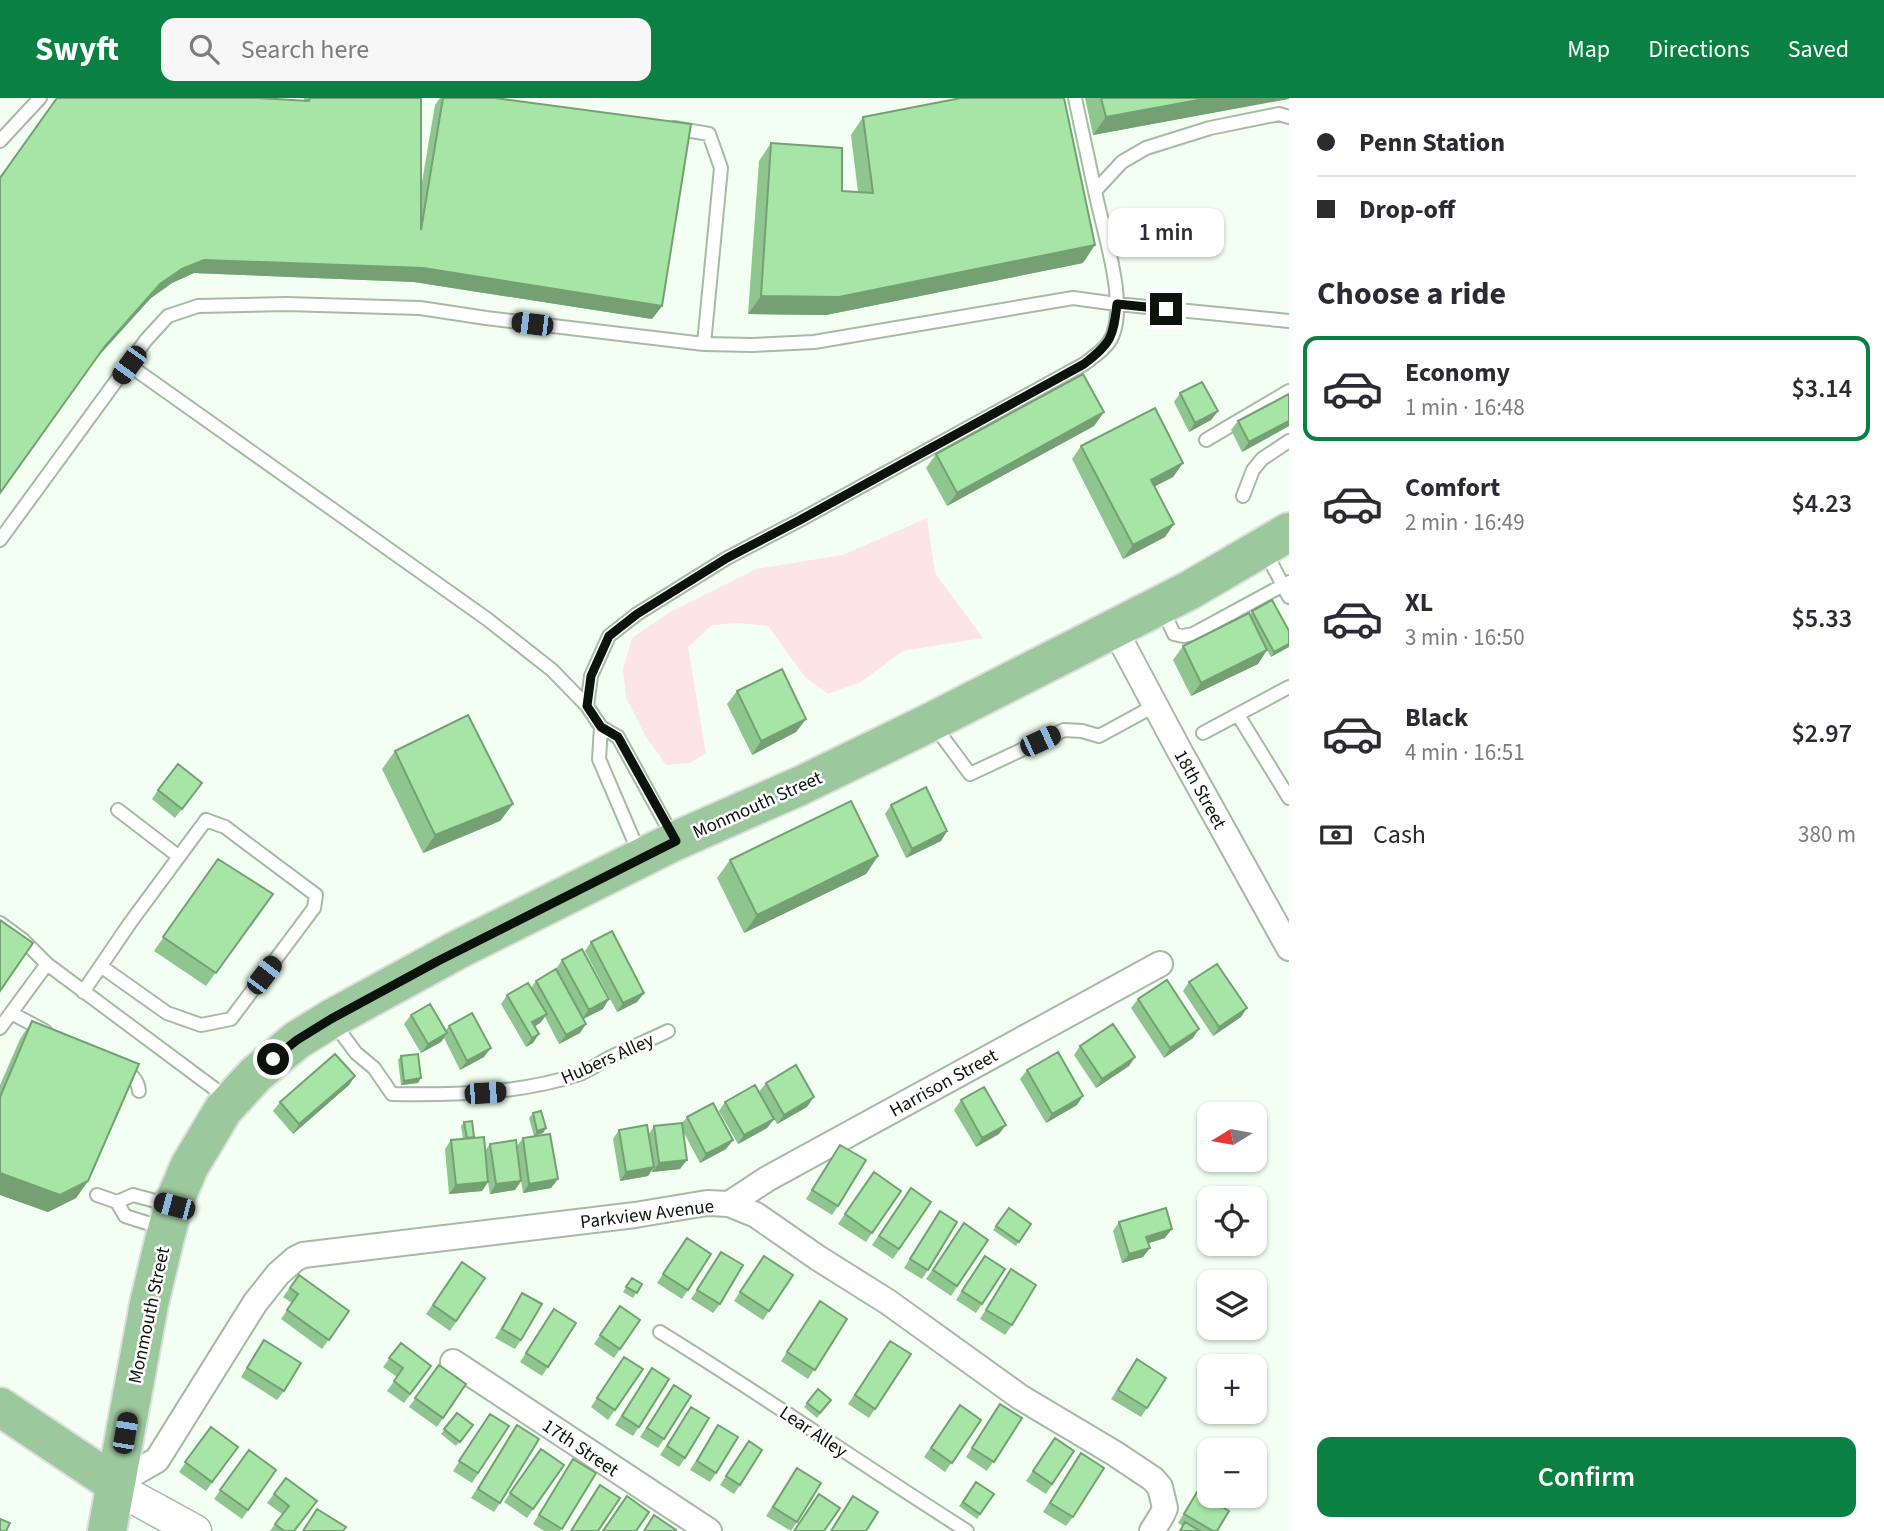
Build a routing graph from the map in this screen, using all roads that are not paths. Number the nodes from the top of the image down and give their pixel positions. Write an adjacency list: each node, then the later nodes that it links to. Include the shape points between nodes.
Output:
1 (40, 98): 5 (lane)
2 (1075, 98): 6 (lane)
3 (1289, 117): 6 (lane, via 1279,114 1210,128 1146,148 1122,162)
4 (656, 126): 9 (lane, via 709,134 720,168)
5 (0, 141)
6 (1095, 191): 7 (lane, via 1112,260)
7 (1117, 304): 8 (lane); 9 (lane, via 1073,298 814,342); 22 (lane, via 1109,342 1084,364 755,542 637,614 609,636 591,676)
8 (1289, 321)
9 (704, 344): 10 (lane, via 420,308 198,306 168,316)
10 (129, 365): 15 (lane); 22 (lane, via 487,619 552,670)
11 (1289, 391): 12 (lane)
12 (1206, 440)
13 (1289, 441): 14 (lane, via 1262,459)
14 (1243, 496)
15 (0, 540)
16 (1276, 540): 17 (lane); 18 (main road, Monmouth Street)
17 (1287, 588): 18 (lane, via 1184,636 1174,634)
18 (1161, 605): 19 (main road, Monmouth Street)
19 (1114, 628): 21 (street, 18th Street); 24 (main road, Monmouth Street)
20 (1289, 687): 23 (lane)
21 (1156, 705): 24 (lane, via 1100,736 1064,730 970,774); 35 (street, 18th Street)
22 (587, 706): 25 (lane)
23 (1238, 715): 26 (lane); 28 (lane)
24 (931, 722): 27 (main road, Monmouth Street)
25 (601, 727): 30 (lane, via 618,737); 32 (lane, via 599,759)
26 (1203, 733)
27 (802, 785): 30 (main road, Monmouth Street); 33 (main road, via 783,813 599,905)
28 (1289, 798)
29 (118, 810): 31 (lane)
30 (676, 841): 32 (main road, Monmouth Street)
31 (178, 856): 38 (lane); 38 (lane, via 206,820 225,827 316,895 314,908 231,1020 201,1025 167,1013)
32 (641, 859): 33 (main road, Monmouth Street)
33 (554, 903): 41 (main road, Monmouth Street)
34 (0, 923): 36 (lane)
35 (1289, 948)
36 (47, 964): 39 (lane); 40 (lane)
37 (1160, 964): 50 (street, Harrison Street)
38 (102, 967): 39 (lane)
39 (83, 992): 47 (lane)
40 (11, 1013): 42 (lane); 44 (lane)
41 (331, 1019): 43 (lane, Hubers Alley, via 392,1094 504,1091 552,1082 589,1070); 47 (main road, Monmouth Street, via 273,1059)
42 (0, 1028)
43 (667, 1031)
44 (53, 1035)
45 (111, 1064): 46 (lane, via 133,1076)
46 (139, 1091)
47 (231, 1101): 51 (main road, Monmouth Street, via 189,1167)
48 (97, 1195): 49 (lane)
49 (117, 1202): 51 (lane, via 133,1195); 51 (lane, via 125,1216)
50 (729, 1204): 55 (street, Parkview Avenue, via 707,1203 303,1255 278,1274 255,1303 157,1460); 60 (street, Parkview Avenue, via 756,1215 1020,1397 1153,1479 1165,1508)
51 (170, 1218): 55 (main road, Monmouth Street)
52 (660, 1332): 59 (lane, Lear Alley)
53 (453, 1362): 58 (street, 17th Street)
54 (0, 1407): 55 (main road)
55 (115, 1484): 56 (main road, Monmouth Street); 57 (street)
56 (107, 1531)
57 (195, 1531)
58 (709, 1531)
59 (967, 1531)
60 (1152, 1531)

